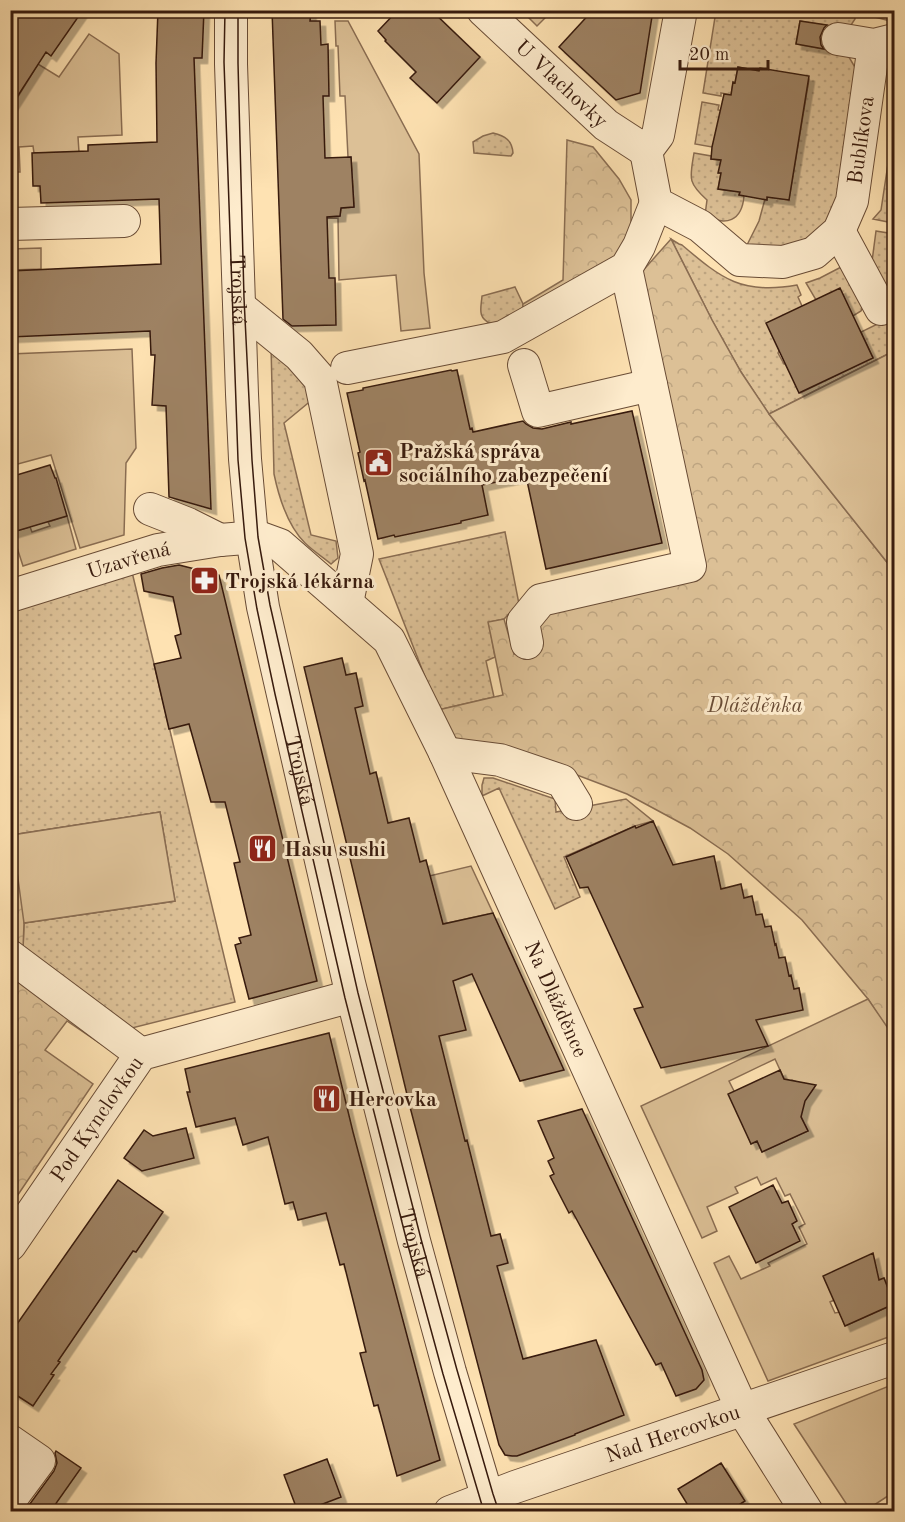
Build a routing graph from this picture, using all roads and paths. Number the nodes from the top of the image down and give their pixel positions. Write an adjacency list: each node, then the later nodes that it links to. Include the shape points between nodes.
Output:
1 (231, 10): 12 (street, Trojská)
2 (483, 10): 6 (street, U Vlachovky, via 606,125)
3 (681, 10): 6 (street, via 658,135)
4 (838, 39): 5 (street)
5 (884, 42): 10 (street, Bublíkova, via 852,201)
6 (646, 151): 7 (street)
7 (656, 202): 10 (street, Bublíkova, via 700,226 740,260 783,262 814,252); 11 (street)
8 (123, 221): 9 (street)
9 (10, 224)
10 (839, 231): 13 (street)
11 (626, 268): 15 (street, via 503,337); 16 (street)
12 (240, 307): 18 (street, Trojská); 21 (street, via 299,355 320,379 357,554)
13 (882, 309)
14 (524, 365): 16 (street, via 538,411)
15 (347, 368)
16 (651, 385): 22 (street, via 690,566 541,600 523,622)
17 (150, 509): 19 (street)
18 (252, 537): 19 (street, Uzavřená); 21 (street, Na Dlážděnce, via 280,545); 26 (street, Trojská, via 263,607)
19 (220, 540): 20 (street, Uzavřená, via 158,550)
20 (10, 596)
21 (347, 603): 23 (street, Na Dlážděnce, via 389,640)
22 (527, 643)
23 (445, 753): 24 (street, via 500,760 562,782); 30 (street, Na Dlážděnce)
24 (576, 804)
25 (10, 956): 27 (street)
26 (352, 996): 27 (street, Pod Kynclovkou); 33 (street, Trojská, via 414,1241)
27 (141, 1054): 28 (street, Pod Kynclovkou)
28 (10, 1245)
29 (894, 1358): 30 (street, Nad Hercovkou)
30 (742, 1409): 33 (street, Nad Hercovkou); 35 (street, Na Dlážděnce)
31 (10, 1442): 32 (street, via 39,1461)
32 (10, 1500)
33 (490, 1504): 34 (street, Nad Hercovkou)
34 (450, 1512)
35 (807, 1512)

